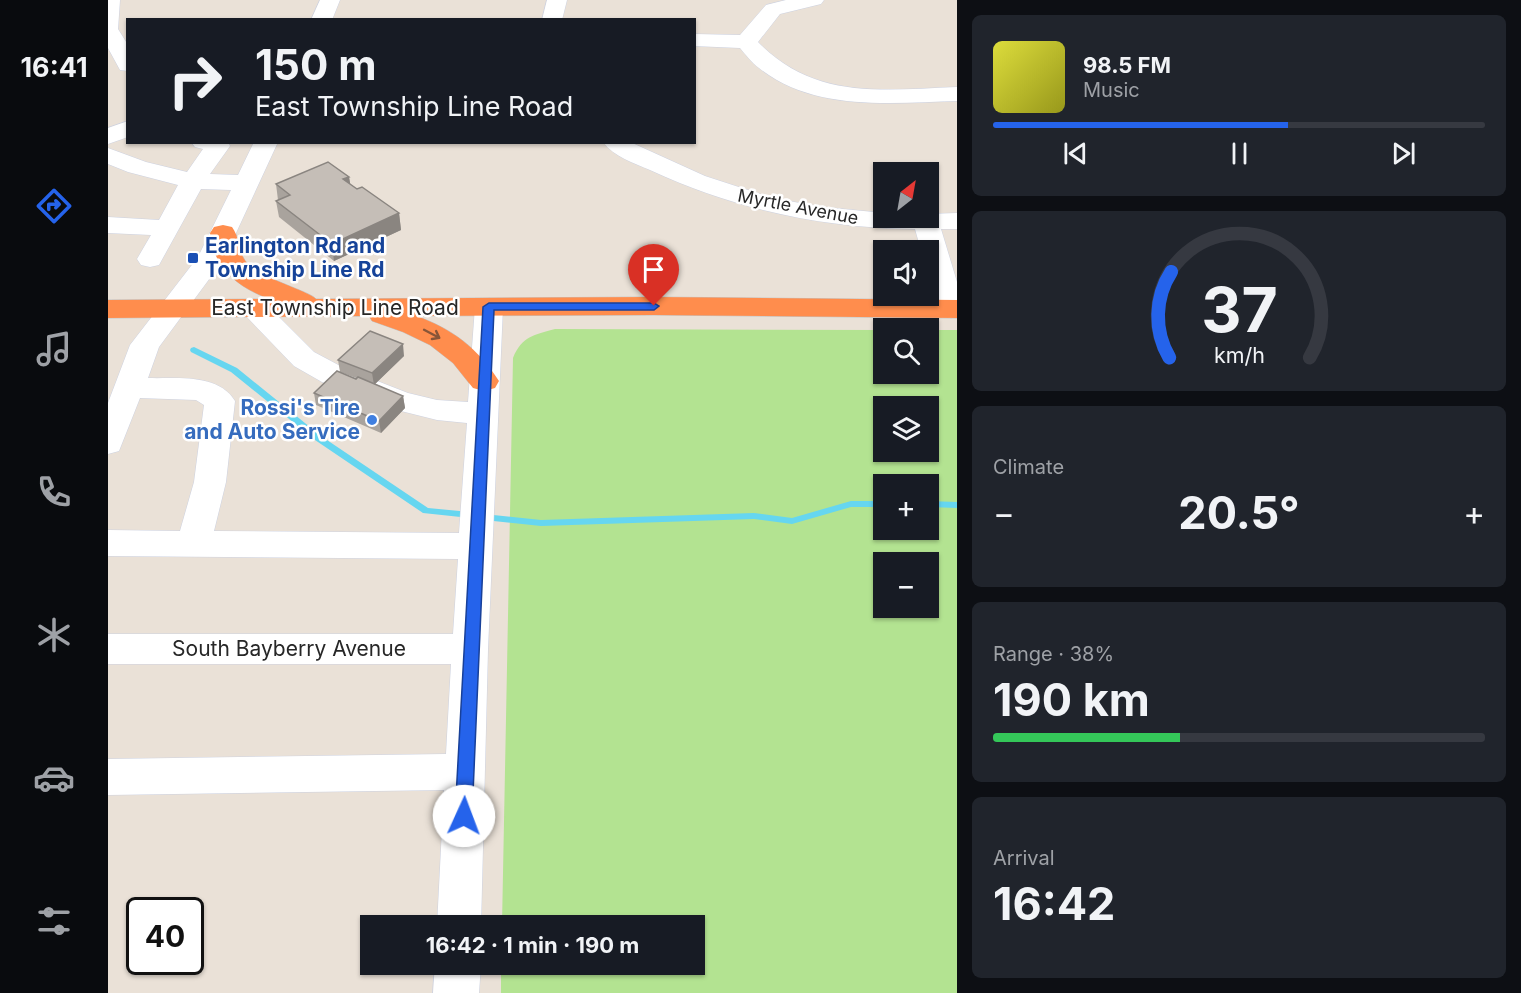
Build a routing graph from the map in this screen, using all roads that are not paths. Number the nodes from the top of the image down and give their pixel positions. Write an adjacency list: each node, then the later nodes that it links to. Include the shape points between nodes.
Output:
1 (110, 0): 9 (street, via 108,29)
2 (330, 0): 5 (street)
3 (557, 0): 6 (street)
4 (814, 0): 8 (street, via 773,9)
5 (322, 18)
6 (552, 18)
7 (696, 40): 8 (street)
8 (746, 42): 10 (street, via 779,74 840,94)
9 (126, 61)
10 (957, 94)
11 (126, 129): 12 (street)
12 (108, 137)
13 (210, 144): 17 (street, via 218,146)
14 (265, 144): 18 (street)
15 (617, 144): 19 (street, Myrtle Avenue, via 680,175 744,199)
16 (108, 155): 17 (street)
17 (194, 181): 18 (street); 23 (street)
18 (247, 183): 25 (street)
19 (873, 219)
20 (957, 221): 21 (street, Myrtle Avenue)
21 (939, 222)
22 (108, 225): 23 (street)
23 (168, 228): 26 (street)
24 (928, 228): 33 (street)
25 (223, 233): 29 (highway, via 225,250 233,265 248,277 291,298); 32 (street, via 205,268)
26 (150, 259)
27 (489, 307): 30 (highway, East Township Line Road); 33 (highway, East Township Line Road); 34 (street)
28 (254, 308): 29 (highway, East Township Line Road); 32 (highway, East Township Line Road); 36 (street, via 304,359 333,375 437,411)
29 (328, 308): 30 (highway, East Township Line Road)
30 (358, 308): 34 (highway, one-way to 34, via 414,325 447,342 469,359)
31 (108, 309): 32 (highway, East Township Line Road)
32 (172, 309): 35 (street, via 145,345)
33 (954, 309)
34 (484, 381): 36 (street)
35 (129, 387): 37 (street); 40 (street, via 203,390 220,401 210,482)
36 (483, 414): 38 (street)
37 (108, 443)
38 (477, 524): 40 (street); 42 (street)
39 (108, 543): 40 (street)
40 (194, 543)
41 (108, 649): 42 (street, South Bayberry Avenue)
42 (470, 649): 43 (street)
43 (465, 772): 44 (street); 45 (street)
44 (108, 777)
45 (459, 915)
46 (457, 975): 47 (street)
47 (456, 993)

